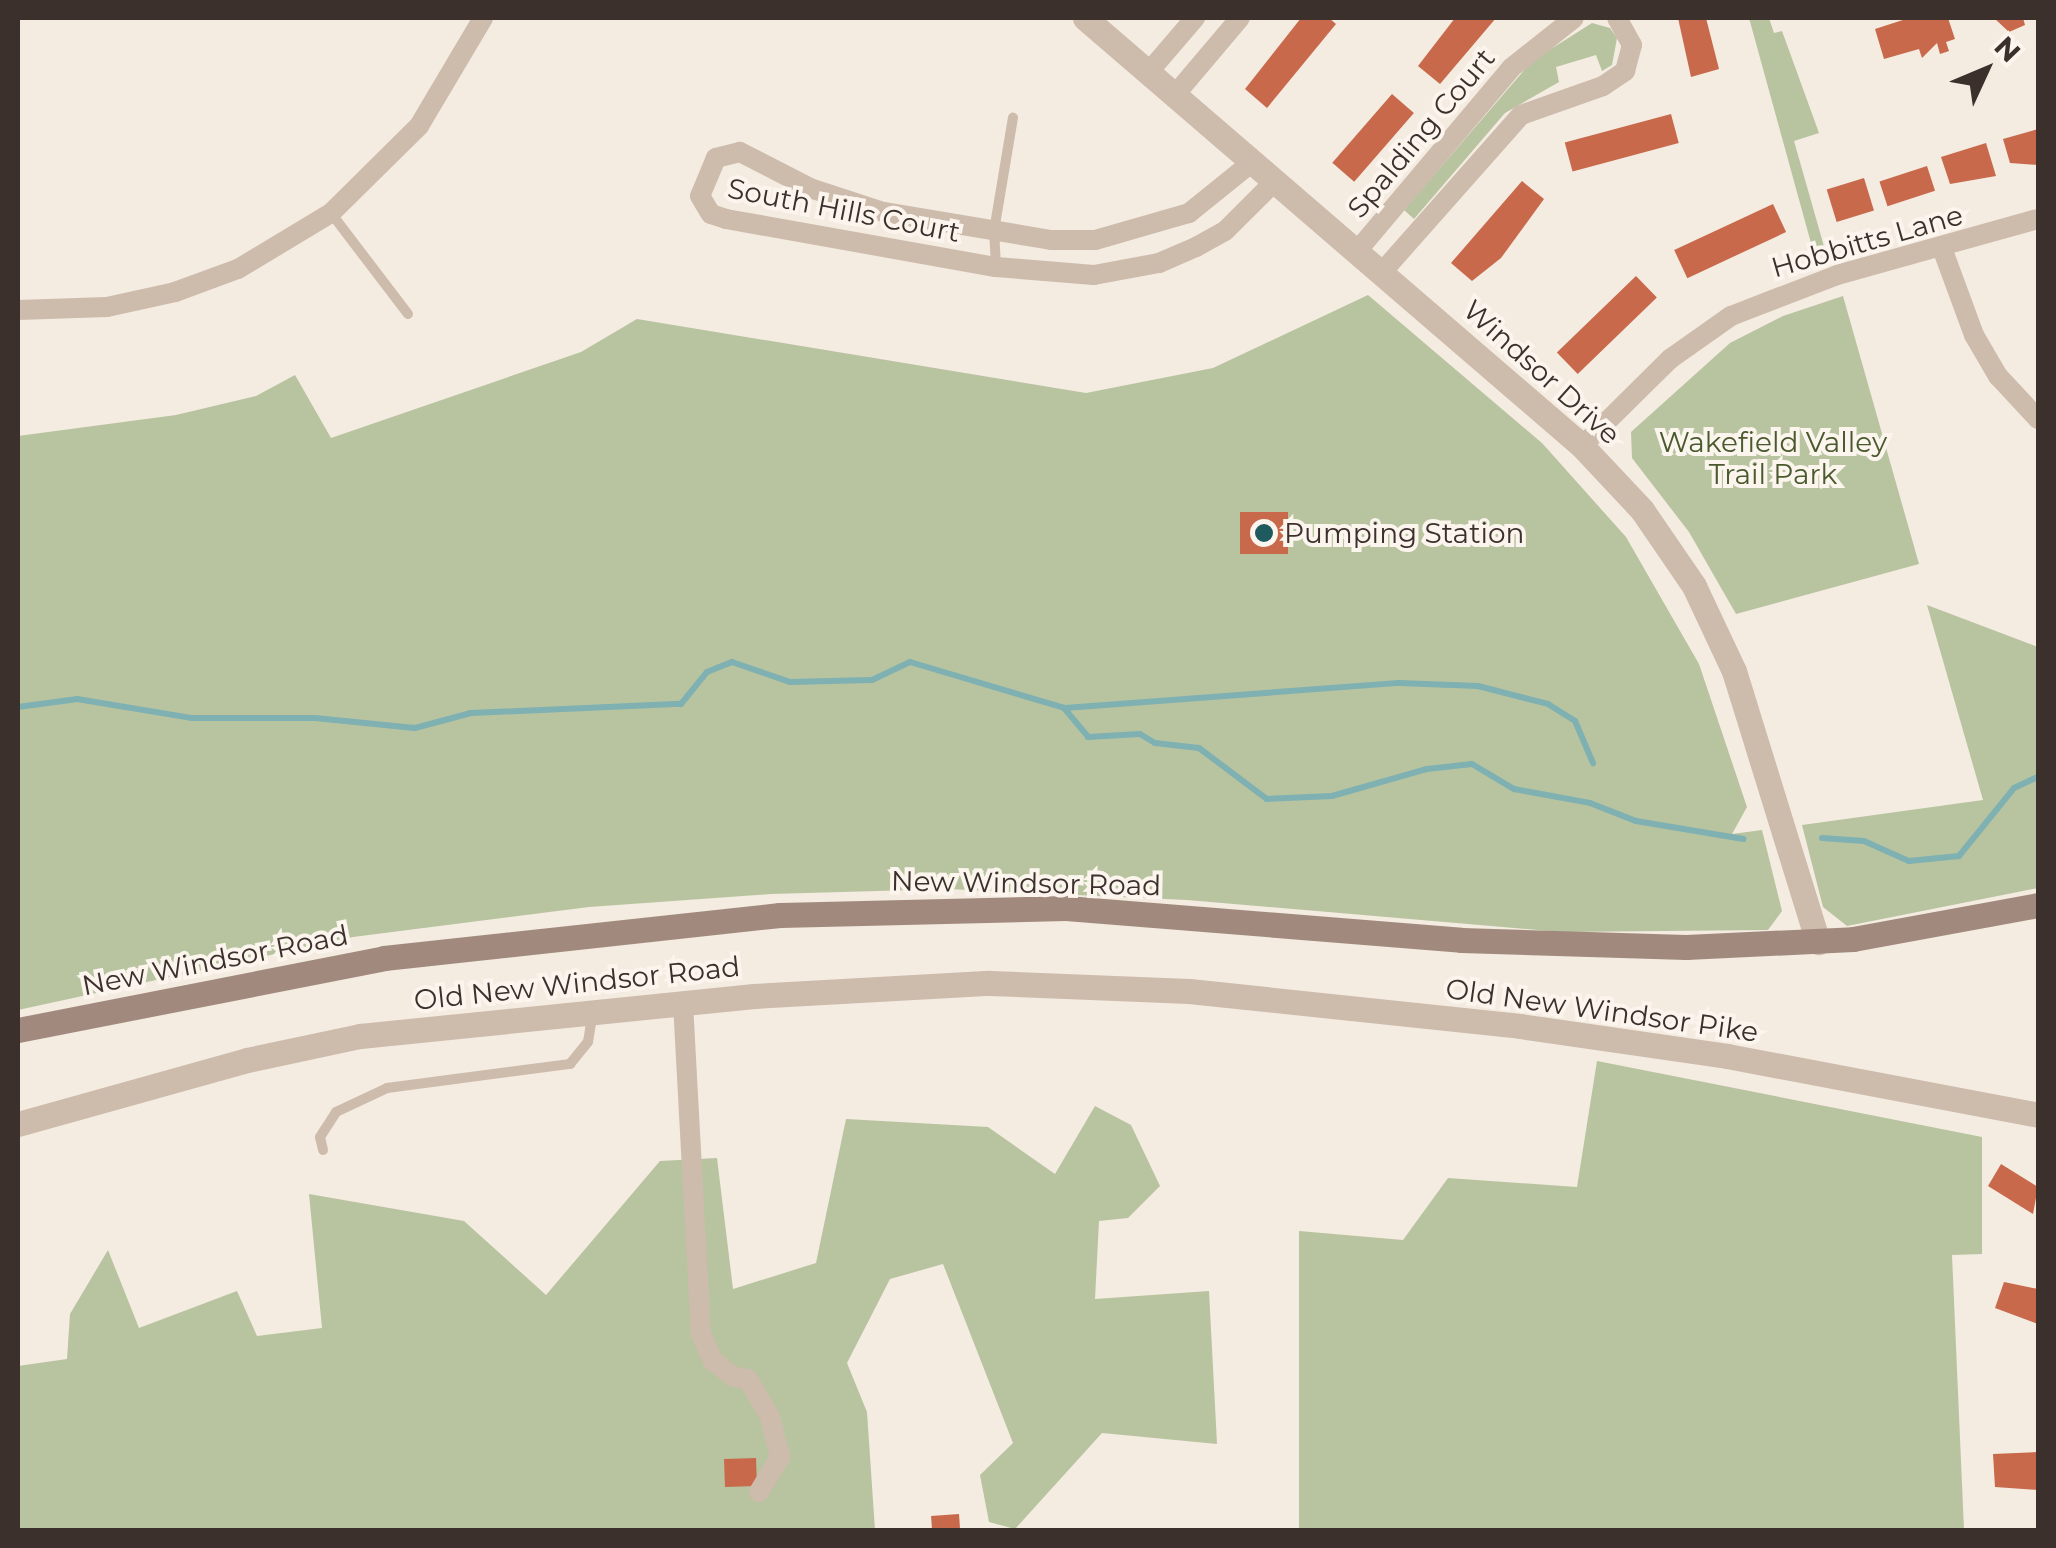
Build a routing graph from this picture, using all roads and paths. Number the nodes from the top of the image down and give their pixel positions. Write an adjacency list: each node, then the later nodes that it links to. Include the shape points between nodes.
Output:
1 (483, 18): 12 (street, via 418,126)
2 (1086, 18): 7 (street, Windsor Drive)
3 (1195, 18): 7 (street)
4 (1240, 18): 8 (street)
5 (1574, 18): 16 (street, Spalding Court, via 1511,68)
6 (1617, 18): 18 (street, via 1632,45 1624,71 1603,86 1535,107 1506,128)
7 (1147, 74): 8 (street, Windsor Drive)
8 (1174, 96): 10 (street, Windsor Drive)
9 (1013, 118): 14 (lane)
10 (1251, 162): 11 (street, Windsor Drive); 14 (street, South Hills Court, via 1189,214 1125,236 1051,240)
11 (1274, 182): 16 (street, Windsor Drive); 17 (street, South Hills Court, via 1225,230 1158,263 1094,275)
12 (331, 213): 19 (street, via 238,269 174,292 107,308); 20 (lane)
13 (2038, 219): 15 (street, Hobbitts Lane)
14 (994, 232): 17 (lane); 17 (street, South Hills Court, via 851,203 740,152 716,158 700,196 711,214 726,219)
15 (1942, 248): 21 (street, via 1974,335 1998,376); 22 (street, Hobbitts Lane, via 1806,284 1731,316 1670,359)
16 (1358, 250): 18 (street, Windsor Drive)
17 (996, 266)
18 (1383, 271): 22 (street, Windsor Drive)
19 (18, 310)
20 (408, 314)
21 (2038, 419)
22 (1582, 446): 24 (street, Windsor Drive, via 1671,547 1716,629 1753,726)
23 (2038, 905): 24 (main road, New Windsor Road)
24 (1818, 942): 28 (main road, New Windsor Road, via 1572,946 1066,908 780,914 384,958)
25 (1154, 989): 26 (street, Old New Windsor Road, via 990,983); 29 (street, Old New Windsor Pike, via 1632,1040)
26 (683, 1003): 27 (street, Old New Windsor Road); 32 (street, via 701,1334 712,1361 748,1379 770,1418 780,1457)
27 (593, 1011): 30 (street, Old New Windsor Road, via 360,1036 231,1064); 31 (lane, via 588,1042 570,1064 386,1088 336,1112 320,1136)
28 (18, 1030)
29 (2038, 1116)
30 (18, 1124)
31 (322, 1150)
32 (759, 1492)

